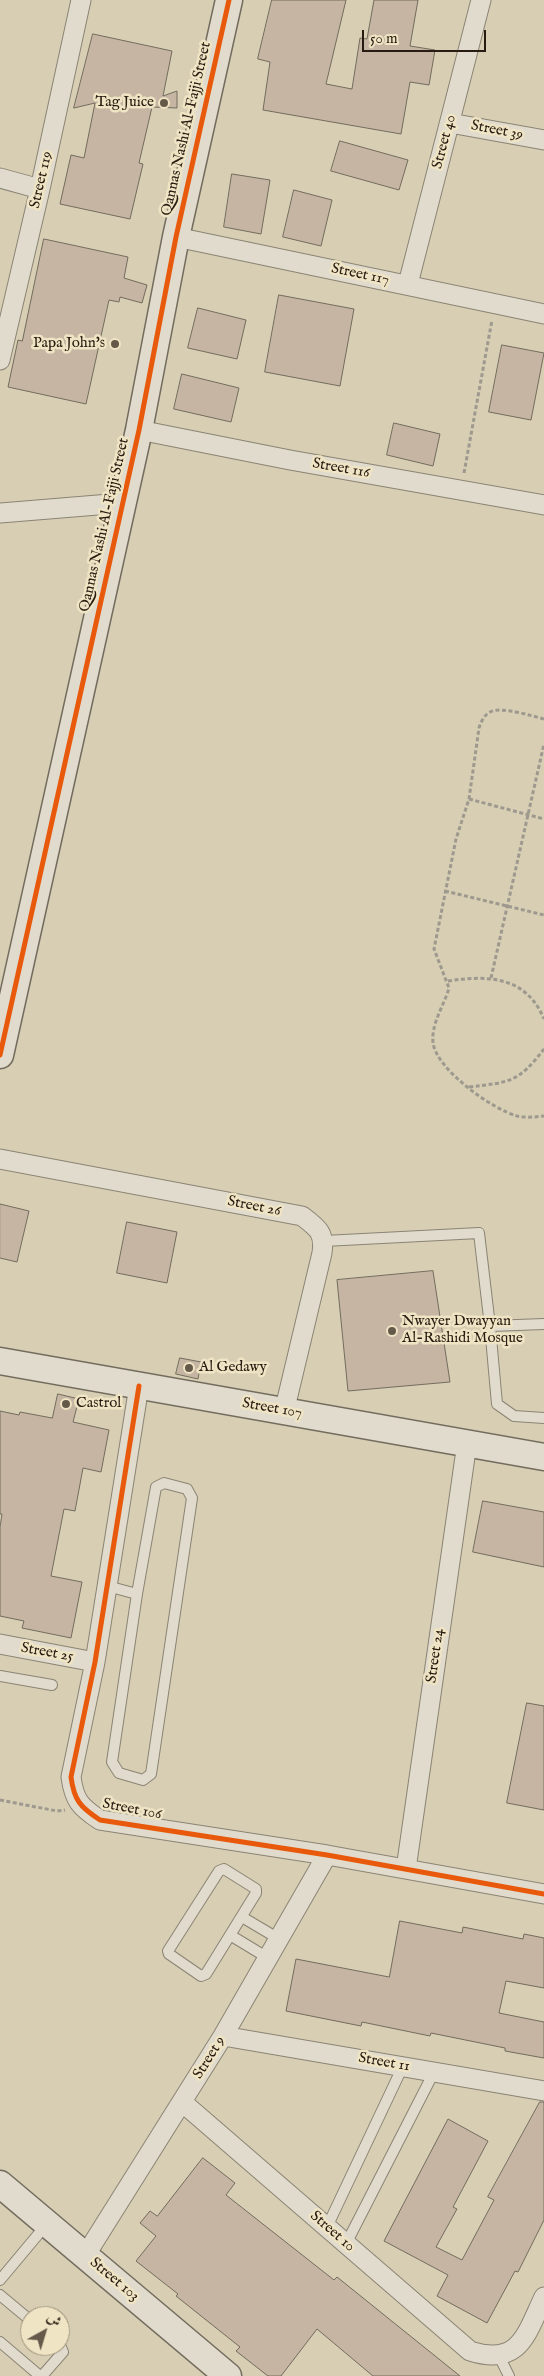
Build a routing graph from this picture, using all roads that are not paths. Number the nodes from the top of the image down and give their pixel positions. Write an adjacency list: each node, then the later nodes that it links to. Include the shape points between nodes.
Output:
1 (81, 0): 7 (street, Street 119)
2 (228, 0): 8 (street, Qannas Nashi Al-Fajji Street)
3 (481, 0): 4 (street, Street 40)
4 (450, 123): 5 (street, Street 39); 9 (street, Street 40)
5 (544, 140)
6 (0, 178): 7 (street)
7 (40, 189): 11 (street, Street 119)
8 (176, 236): 9 (street, Street 117); 12 (street, Qannas Nashi Al-Fajji Street)
9 (408, 284): 10 (street, Street 117)
10 (544, 314)
11 (0, 360)
12 (139, 430): 13 (street, Qannas Nashi Al-Fajji Street); 14 (street, Street 116)
13 (122, 503): 15 (street); 16 (street, Qannas Nashi Al-Fajji Street)
14 (544, 505)
15 (0, 513)
16 (0, 1055)
17 (0, 1159): 18 (street, Street 26, via 302,1216 317,1227)
18 (324, 1241): 20 (lane, via 479,1234); 23 (street)
19 (544, 1324): 20 (lane)
20 (490, 1326): 24 (lane, via 497,1404 514,1416)
21 (0, 1361): 22 (street, Street 107)
22 (138, 1386): 23 (street, Street 107); 27 (street, Street 106)
23 (284, 1412): 25 (street, Street 107)
24 (544, 1418)
25 (467, 1443): 26 (street, Street 107); 34 (street, Street 24)
26 (544, 1457)
27 (107, 1586): 28 (lane); 30 (street, Street 106)
28 (137, 1594): 28 (lane, via 112,1762 119,1773 143,1780 151,1774 192,1498 188,1489 164,1483 156,1487)
29 (0, 1644): 30 (street, Street 25)
30 (95, 1662): 33 (street, Street 106, via 70,1777 73,1794 83,1809 100,1820)
31 (0, 1676): 32 (lane)
32 (52, 1685)
33 (327, 1855): 34 (street, Street 106); 38 (street, Street 9)
34 (406, 1869): 35 (street, Street 106)
35 (544, 1894)
36 (242, 1917): 37 (lane); 37 (lane, via 256,1889 221,1869 168,1951 204,1975); 38 (lane)
37 (230, 1935): 39 (lane)
38 (279, 1939): 39 (street, Street 9)
39 (268, 1958): 40 (street, Street 9)
40 (223, 2036): 41 (street, Street 11); 44 (street, Street 9)
41 (402, 2066): 42 (street, Street 11); 47 (lane)
42 (434, 2072): 43 (street, Street 11); 48 (lane)
43 (544, 2091)
44 (182, 2102): 47 (street, Street 10); 49 (street, Street 9)
45 (0, 2184): 46 (street, Street 103)
46 (47, 2224): 49 (street, Street 103); 50 (lane)
47 (327, 2228): 48 (street, Street 10)
48 (346, 2244): 56 (street, Street 10, via 470,2351)
49 (85, 2256): 58 (street, Street 103)
50 (0, 2280)
51 (0, 2295): 53 (lane)
52 (544, 2297): 56 (street, via 524,2339 509,2354)
53 (20, 2312)
54 (0, 2342): 57 (lane)
55 (59, 2356): 57 (lane)
56 (492, 2356): 59 (lane)
57 (41, 2376)
58 (228, 2376)
59 (508, 2376)

